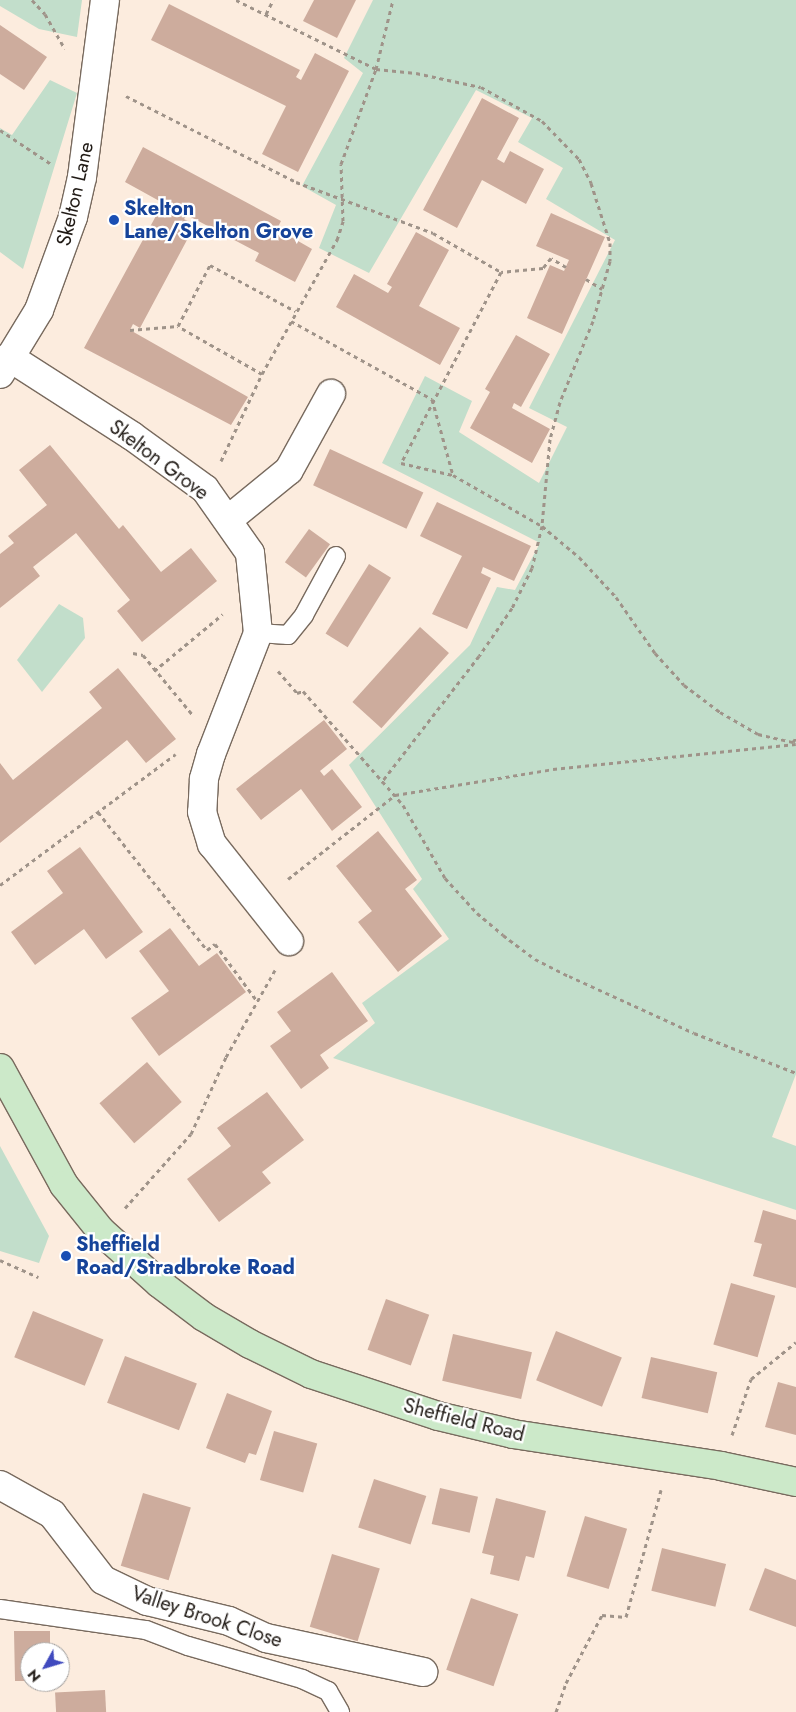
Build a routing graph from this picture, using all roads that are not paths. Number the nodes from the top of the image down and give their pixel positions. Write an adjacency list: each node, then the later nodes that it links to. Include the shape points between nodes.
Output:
1 (106, 0): 2 (street, Skelton Lane, via 82,177 73,217 39,310)
2 (6, 356): 4 (street, Skelton Grove, via 132,436 205,489)
3 (330, 394): 4 (street, via 289,470)
4 (229, 520): 6 (street, Skelton Grove, via 250,553)
5 (336, 556): 6 (lane, via 304,614 288,635)
6 (258, 633): 7 (street, Skelton Grove, via 211,754 204,779 202,812 212,844)
7 (289, 941)
8 (0, 1068): 9 (main road, Sheffield Road, via 64,1186 102,1232 159,1283 204,1317 250,1344 311,1374 374,1397 513,1434 721,1466)
9 (796, 1482)
10 (0, 1485): 12 (street, Valley Brook Close, via 52,1514 103,1580 146,1600 229,1621 266,1638)
11 (0, 1609): 13 (lane, via 146,1630 188,1646 302,1679 328,1691)
12 (423, 1672)
13 (340, 1712)

